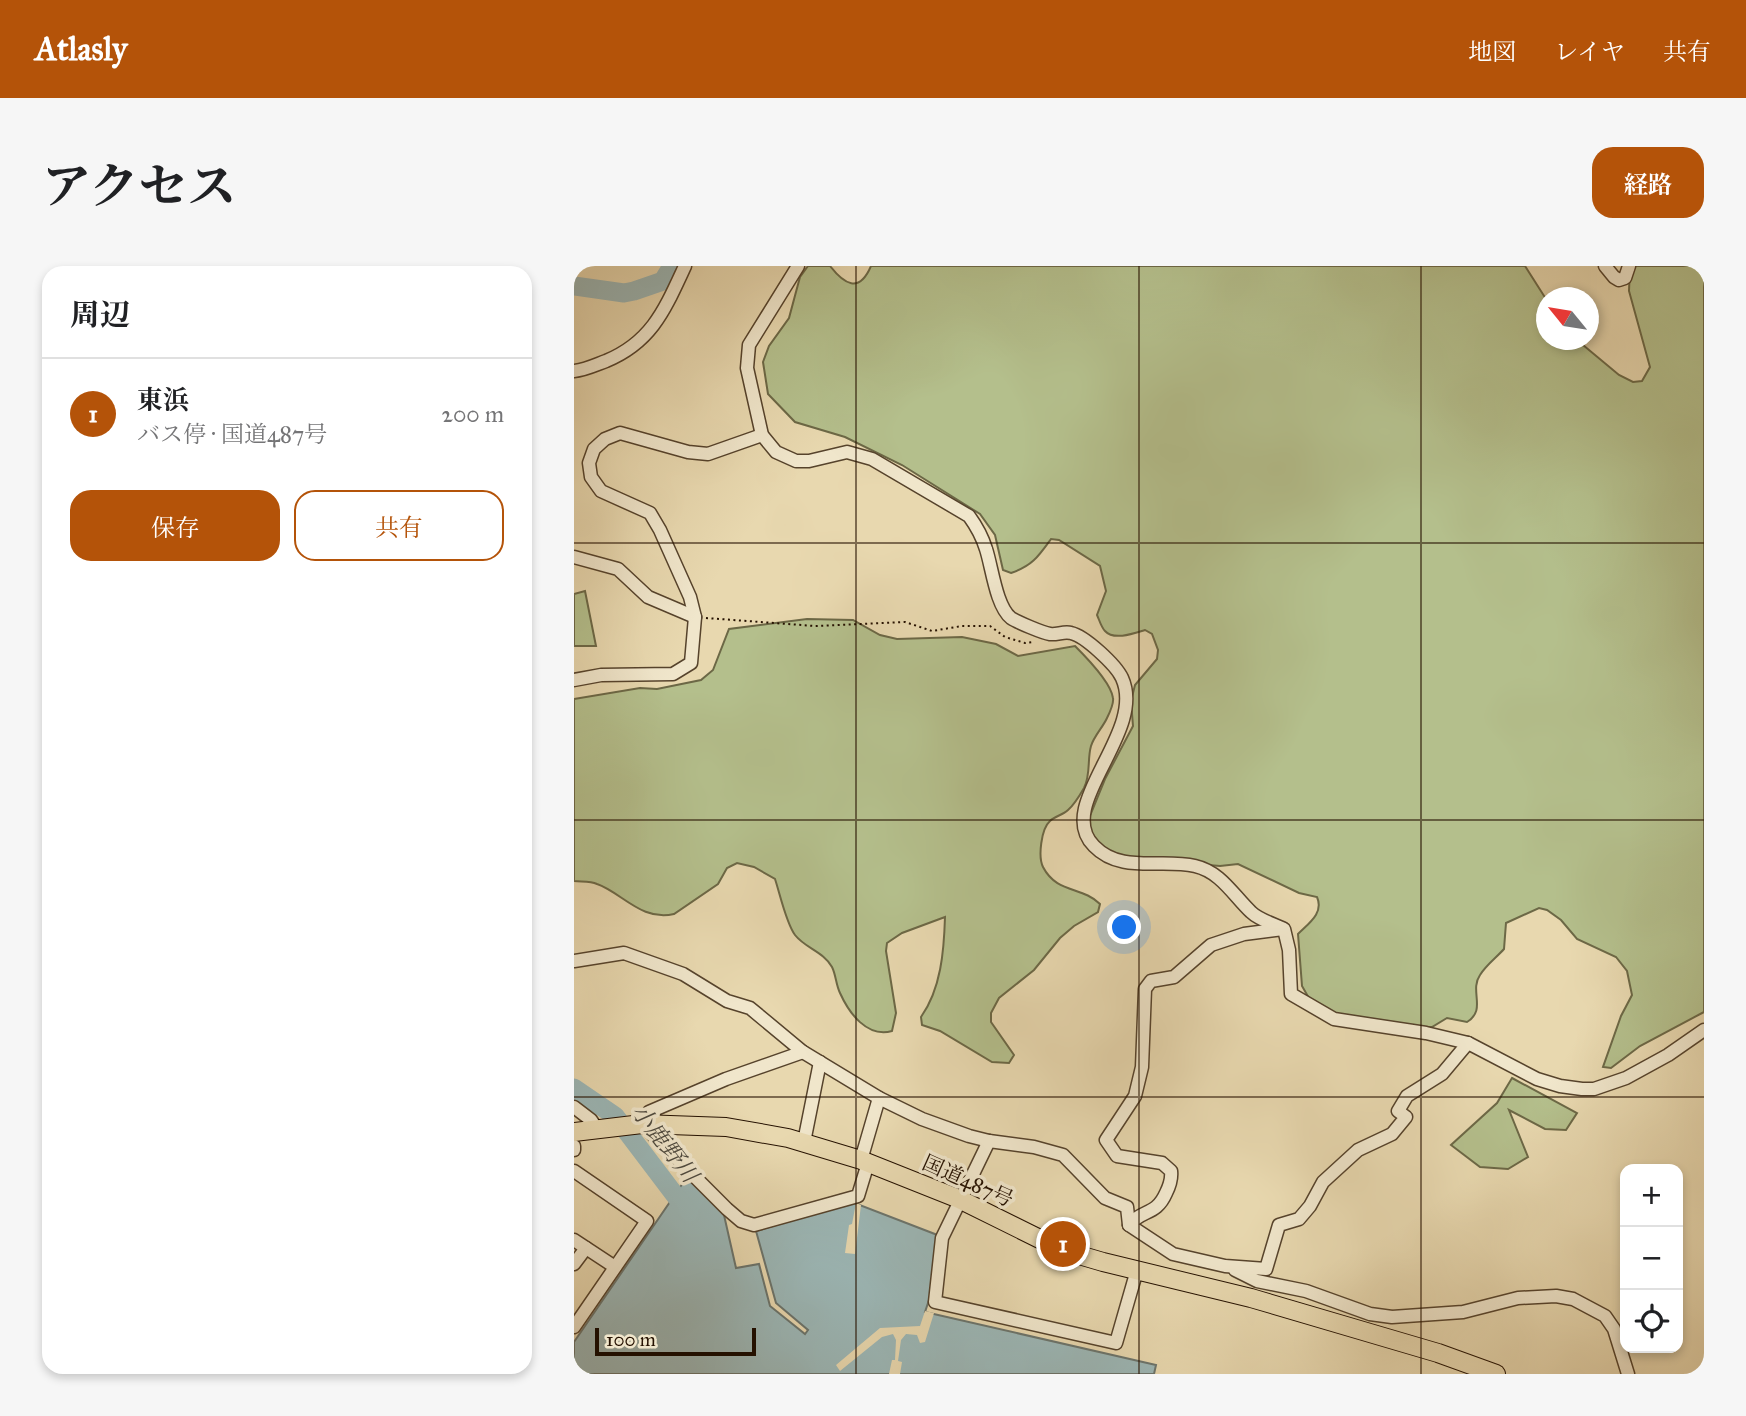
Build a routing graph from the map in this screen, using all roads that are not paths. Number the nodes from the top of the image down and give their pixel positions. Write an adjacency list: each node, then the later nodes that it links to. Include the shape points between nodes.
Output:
1 (684, 266): 5 (street, via 660,316 640,342 624,354)
2 (798, 266): 6 (street, via 750,345 747,368)
3 (1605, 266): 4 (street, via 1619,280 1625,278)
4 (1629, 266)
5 (574, 371)
6 (762, 435): 8 (street, via 708,454 620,433 594,449 591,477 601,491 650,513); 10 (street, via 776,452 796,461 847,452 872,459 969,516 979,530 1001,603 1011,617 1051,634 1072,633 1096,649 1122,678 1126,694 1121,731 1085,806 1091,844 1121,863 1198,866 1223,880 1252,914)
7 (574, 556): 8 (street, via 618,569 648,597)
8 (695, 617): 9 (street, via 691,663 673,674)
9 (574, 680)
10 (1284, 929): 13 (street, via 1291,994 1318,1011 1334,1019); 26 (street, via 1244,934 1211,945 1174,977 1151,981 1145,989 1142,1067 1135,1096 1106,1140 1117,1156 1162,1163 1172,1179 1161,1206)
11 (574, 961): 14 (street, via 624,953 683,974 727,1001 750,1008)
12 (1704, 1030): 13 (street, via 1646,1068 1594,1089 1537,1079)
13 (1468, 1043): 30 (street, via 1442,1074 1407,1096 1398,1111 1406,1117 1392,1133 1358,1150 1323,1182 1299,1219 1279,1225 1266,1269)
14 (803, 1052): 15 (street); 18 (street, via 649,1112)
15 (820, 1062): 16 (street); 21 (street)
16 (879, 1098): 22 (street, via 922,1119); 23 (street)
17 (574, 1107): 19 (street)
18 (639, 1124): 19 (highway, 国道487号); 21 (highway, 国道487号, via 726,1127); 23 (street, via 727,1209 741,1221 754,1224 858,1196)
19 (600, 1128): 20 (highway, 国道487号)
20 (574, 1132)
21 (804, 1142): 23 (highway, 国道487号)
22 (989, 1142): 25 (street); 26 (street, via 1063,1155 1105,1198 1127,1207)
23 (864, 1161): 25 (highway, 国道487号)
24 (574, 1171): 31 (street, via 647,1221)
25 (959, 1199): 32 (highway, 国道487号, via 1062,1250); 32 (street, via 942,1238 935,1302 1116,1343)
26 (1129, 1225): 30 (street, via 1173,1254)
27 (574, 1240): 28 (street)
28 (586, 1248): 29 (street); 31 (street)
29 (574, 1264)
30 (1225, 1266): 35 (street, via 1257,1281 1392,1317 1463,1312 1518,1298 1573,1299 1605,1316 1614,1329)
31 (615, 1267): 33 (street)
32 (1137, 1270): 34 (highway, 国道487号, via 1251,1298)
33 (575, 1323)
34 (1496, 1374)
35 (1628, 1374)

